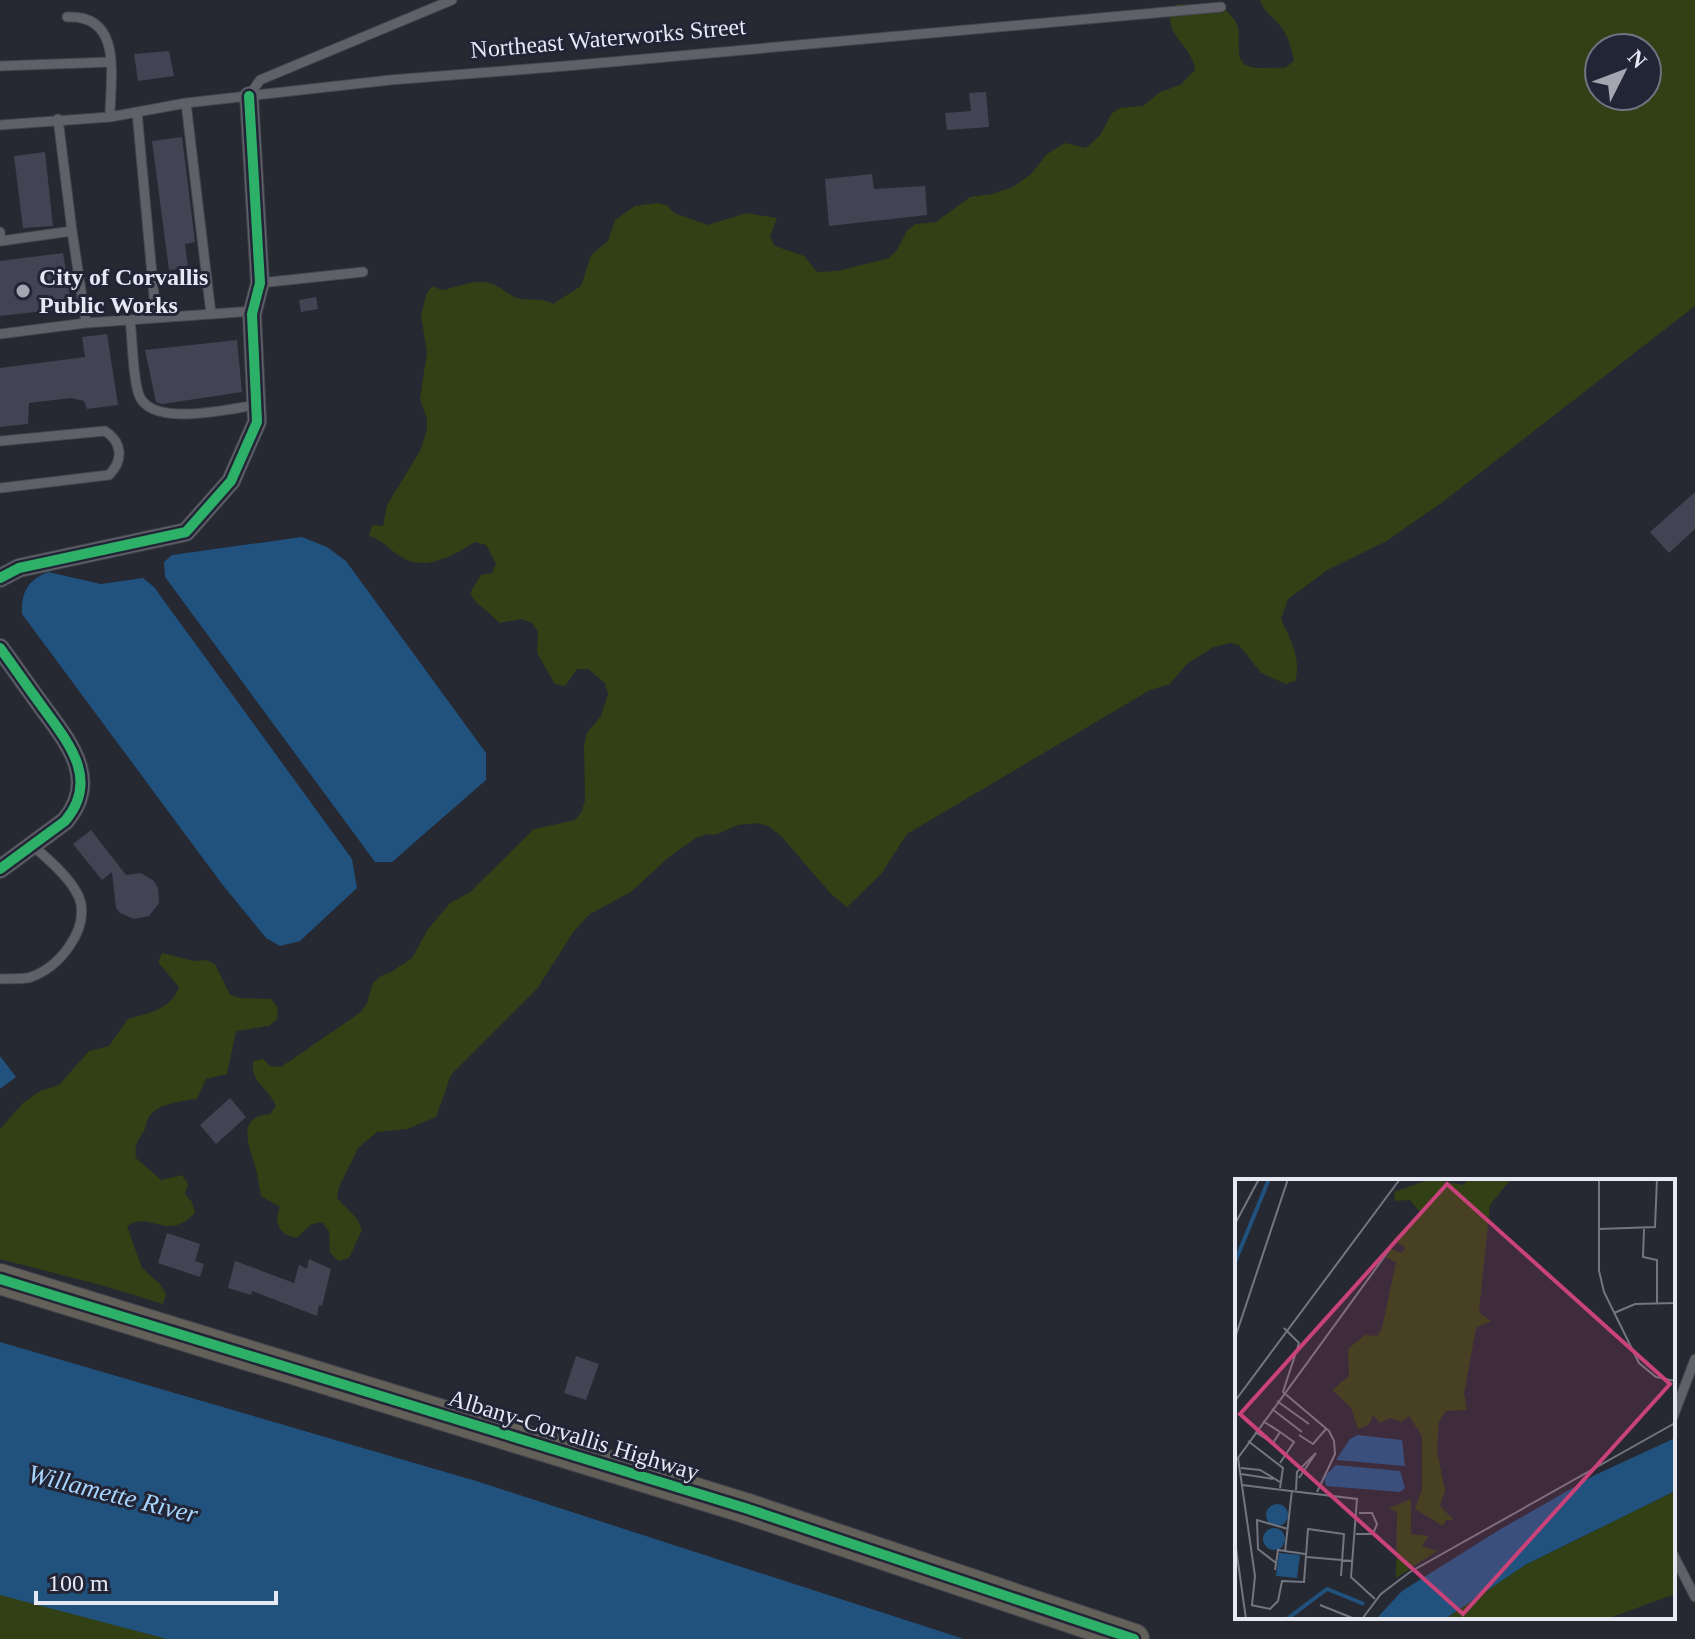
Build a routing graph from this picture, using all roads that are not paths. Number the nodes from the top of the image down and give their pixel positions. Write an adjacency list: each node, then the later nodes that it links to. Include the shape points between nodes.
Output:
1 (452, 0): 6 (lane, via 260,80)
2 (1221, 7): 6 (lane, Northeast Waterworks Street)
3 (67, 17): 4 (lane, via 101,28 109,41)
4 (110, 62): 5 (lane); 9 (lane)
5 (0, 66)
6 (249, 96): 7 (lane, Northeast Waterworks Street); 15 (street)
7 (186, 103): 8 (lane, Northeast Waterworks Street); 17 (lane)
8 (137, 112): 9 (lane, Northeast Waterworks Street); 18 (lane)
9 (110, 117): 10 (lane, Northeast Waterworks Street)
10 (58, 119): 11 (lane, Northeast Waterworks Street); 12 (lane)
11 (0, 125)
12 (72, 231): 13 (lane, via 1,241); 20 (lane)
13 (0, 232)
14 (363, 272): 15 (lane)
15 (260, 283): 16 (street)
16 (254, 311): 17 (lane); 22 (street)
17 (211, 314): 18 (lane)
18 (156, 318): 19 (lane)
19 (130, 320): 20 (lane); 22 (lane, via 138,393 146,405 171,415)
20 (86, 323): 21 (lane)
21 (0, 334)
22 (257, 405): 25 (street, via 257,422 231,481 186,532 19,568)
23 (0, 441): 24 (lane, via 105,431 120,453 109,475)
24 (0, 488)
25 (0, 578)
26 (0, 648): 27 (street, via 67,740 81,775 73,813)
27 (33, 846): 28 (street); 29 (lane, via 60,869 81,902 79,932 56,961 31,977)
28 (0, 869)
29 (0, 979)
30 (0, 1279): 35 (highway, Albany-Corvallis Highway, via 745,1508)
31 (1695, 1359): 32 (lane)
32 (1675, 1412)
33 (1675, 1558): 34 (lane)
34 (1695, 1597)
35 (1134, 1639)

